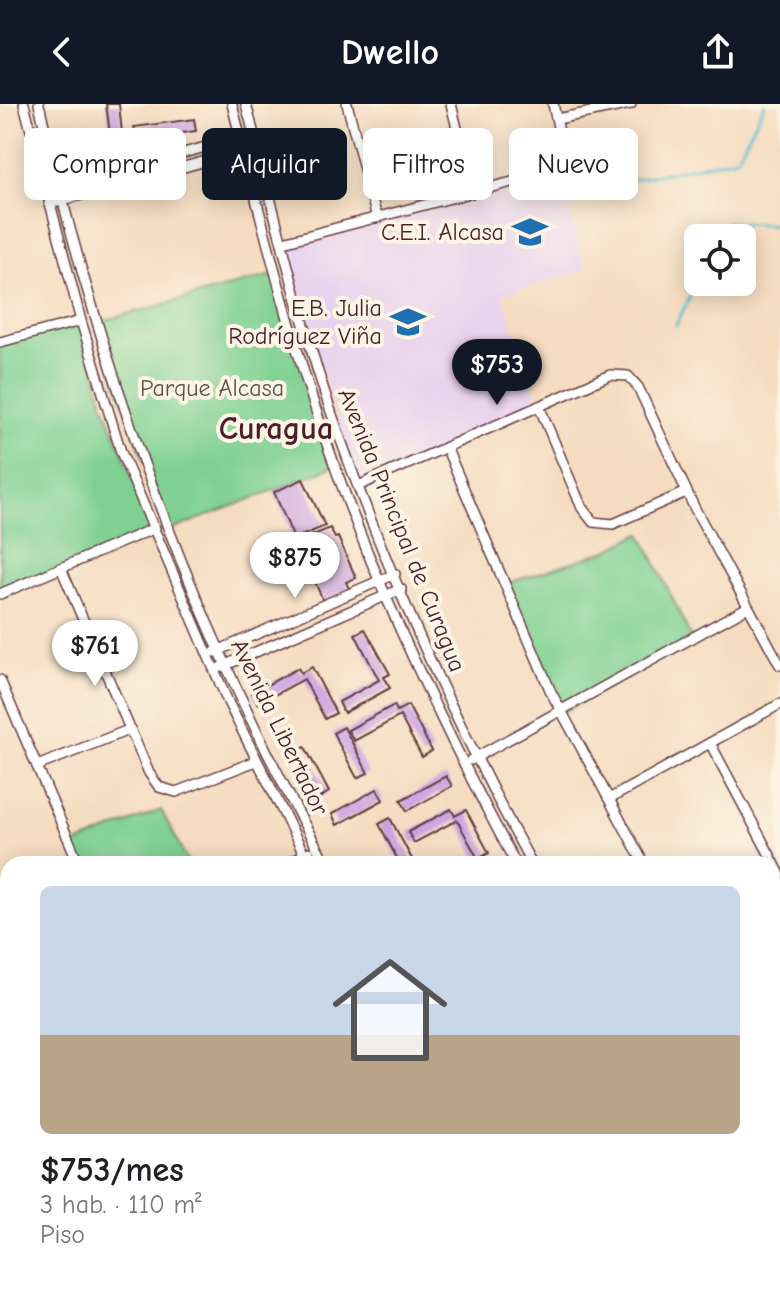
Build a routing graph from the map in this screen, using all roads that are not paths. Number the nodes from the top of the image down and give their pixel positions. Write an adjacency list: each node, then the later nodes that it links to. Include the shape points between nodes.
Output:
1 (24, 104): 10 (street, Avenida Libertador)
2 (39, 104): 11 (street, Avenida Libertador)
3 (232, 104): 12 (street, Avenida Principal de Curagua)
4 (246, 104): 13 (street, Avenida Principal de Curagua)
5 (347, 104): 23 (street)
6 (451, 104): 14 (street)
7 (553, 104): 9 (street)
8 (631, 104): 9 (street)
9 (557, 119): 16 (street, via 563,160 554,171)
10 (30, 128)
11 (45, 128)
12 (238, 128)
13 (252, 128)
14 (457, 128)
15 (202, 163): 21 (street)
16 (493, 188)
17 (48, 200): 22 (street, Avenida Libertador)
18 (257, 200): 35 (street, Avenida Principal de Curagua, via 316,413)
19 (272, 200): 24 (street, Avenida Principal de Curagua)
20 (446, 200): 23 (street)
21 (63, 201): 22 (street); 31 (street, Avenida Libertador, via 116,391)
22 (49, 204): 25 (street, Avenida Libertador)
23 (377, 218): 24 (street)
24 (283, 242): 29 (street, Avenida Principal de Curagua)
25 (81, 321): 26 (street); 32 (street, Avenida Libertador, via 112,427)
26 (0, 342)
27 (539, 406): 28 (street); 30 (street, via 615,374 632,378); 30 (street, via 582,508 593,522 613,524)
28 (446, 447): 29 (street); 47 (street)
29 (358, 486): 34 (street, Avenida Principal de Curagua)
30 (686, 492): 39 (street)
31 (166, 524): 32 (street); 40 (street, Avenida Libertador)
32 (153, 530): 33 (street); 41 (street, Avenida Libertador)
33 (61, 568): 37 (street); 48 (street)
34 (395, 574): 35 (street); 36 (street, Avenida Principal de Curagua)
35 (382, 580): 38 (street, Avenida Principal de Curagua); 40 (street)
36 (401, 589): 38 (street); 50 (street, Avenida Principal de Curagua)
37 (0, 594)
38 (388, 595): 42 (street); 52 (street, Avenida Principal de Curagua)
39 (748, 607): 43 (street); 47 (street)
40 (220, 650): 41 (street); 42 (street, Avenida Libertador)
41 (208, 655): 44 (street, Avenida Libertador)
42 (227, 665): 44 (street); 55 (street, Avenida Libertador)
43 (780, 665)
44 (214, 670): 51 (street, Avenida Libertador)
45 (1, 682): 53 (street)
46 (780, 704): 49 (street)
47 (562, 713): 50 (street); 54 (street)
48 (131, 729): 51 (street, via 152,779 169,791); 53 (street)
49 (710, 743): 54 (street); 63 (street)
50 (476, 758): 52 (street); 61 (street, Avenida Principal de Curagua)
51 (256, 761): 57 (street, Avenida Libertador)
52 (464, 764): 60 (street, Avenida Principal de Curagua)
53 (37, 766): 56 (street)
54 (609, 799): 62 (street)
55 (317, 848): 58 (street); 59 (street, Avenida Libertador)
56 (76, 856)
57 (305, 856)
58 (310, 856)
59 (322, 856)
60 (512, 856)
61 (528, 856)
62 (640, 856)
63 (770, 856)

